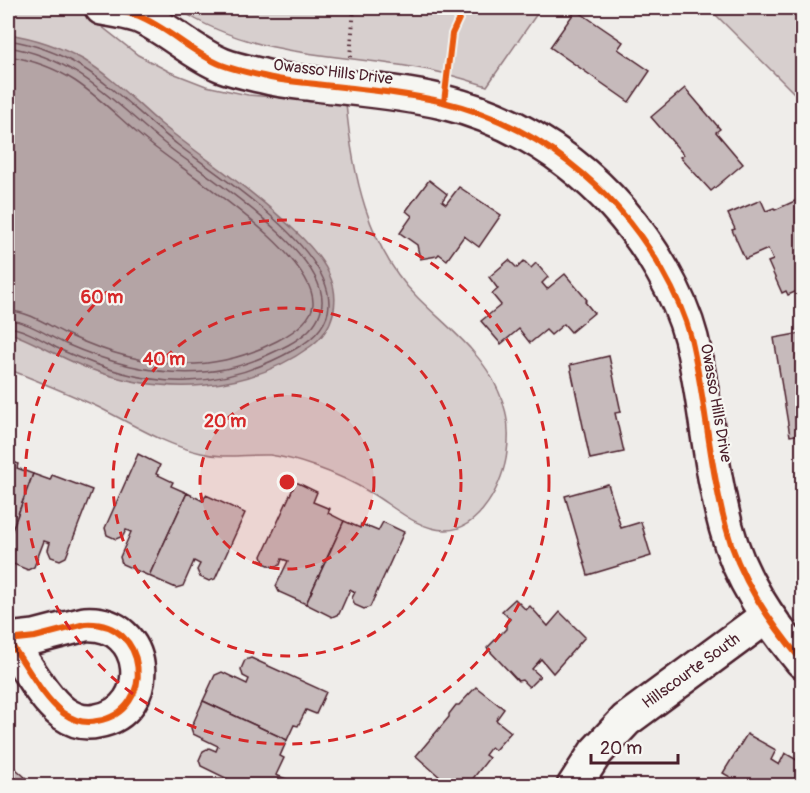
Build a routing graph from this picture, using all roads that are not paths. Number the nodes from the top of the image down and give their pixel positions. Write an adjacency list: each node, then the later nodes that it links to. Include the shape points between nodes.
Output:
1 (102, 8): 2 (street, Owasso Hills Drive)
2 (137, 12): 3 (street, Owasso Hills Drive, via 221,65 269,78 403,94 490,117 533,138 578,169 618,206 647,244 671,286 689,331 726,530 745,577)
3 (767, 616): 4 (street, Owasso Hills Drive); 5 (street, Hillscourte South, via 626,720 596,752)
4 (802, 661)
5 (574, 786)

